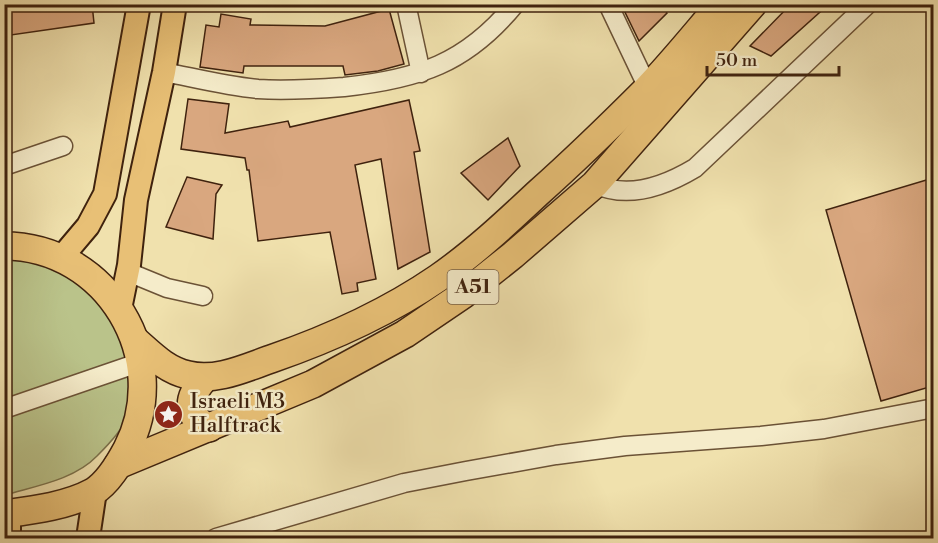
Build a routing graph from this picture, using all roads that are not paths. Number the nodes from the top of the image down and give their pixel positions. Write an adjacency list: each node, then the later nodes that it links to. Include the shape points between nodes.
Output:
1 (139, 4): 16 (main road, via 105,194 88,226)
2 (175, 4): 9 (main road)
3 (406, 4): 10 (street)
4 (515, 4): 10 (street, via 471,48)
5 (608, 4): 11 (street)
6 (721, 4): 11 (highway, A51)
7 (753, 4): 14 (highway, A51)
8 (868, 4): 14 (street, via 695,168 650,189 620,192)
9 (164, 72): 10 (street, via 232,86 289,90 383,82); 17 (main road, via 136,200)
10 (421, 73)
11 (648, 88): 21 (highway, A51, via 492,236 437,278 339,333 287,354)
12 (63, 146): 13 (street)
13 (4, 166)
14 (595, 184): 24 (highway, A51, via 464,294 405,334 313,384)
15 (4, 246): 16 (highway, A51, via 22,246)
16 (62, 258): 19 (highway, A51, via 104,288)
17 (128, 272): 18 (street, via 167,288); 19 (main road)
18 (203, 296)
19 (120, 309): 20 (highway, A51)
20 (138, 352): 21 (highway, A51, via 167,368); 23 (street); 25 (highway, A51, via 143,388 140,413)
21 (206, 378): 24 (highway, via 194,390 191,401 199,423)
22 (933, 408): 29 (street, via 824,429 625,446 466,471 404,483)
23 (4, 409)
24 (209, 428): 25 (highway, A51)
25 (118, 465): 26 (highway, A51)
26 (94, 491): 27 (highway, A51); 28 (main road)
27 (8, 522)
28 (88, 538)
29 (216, 538)

